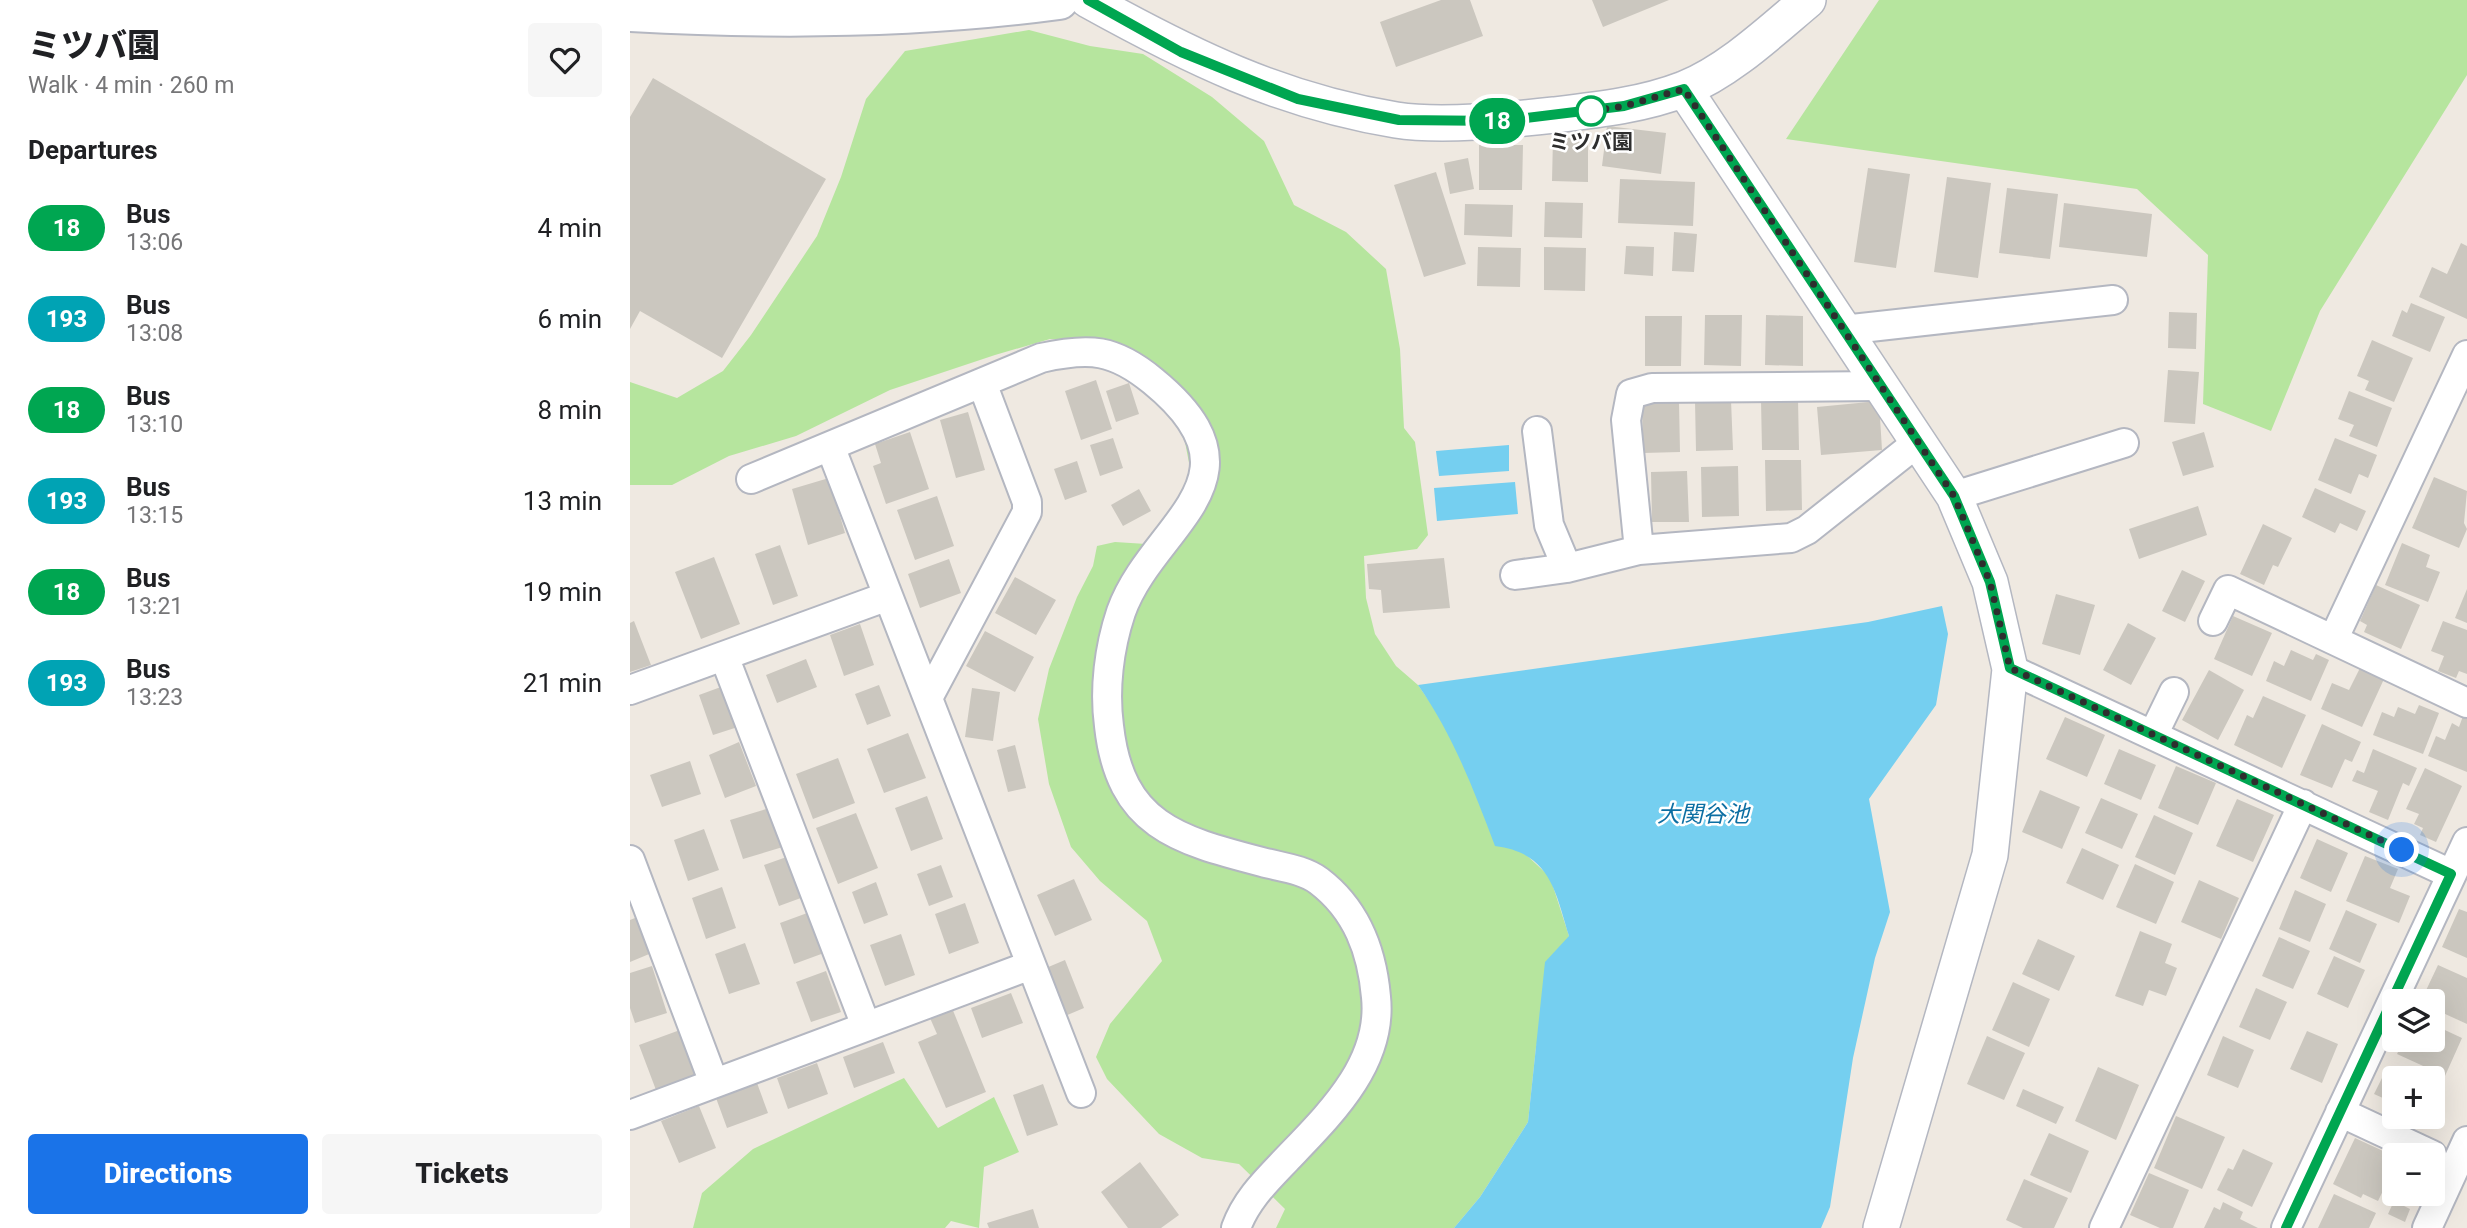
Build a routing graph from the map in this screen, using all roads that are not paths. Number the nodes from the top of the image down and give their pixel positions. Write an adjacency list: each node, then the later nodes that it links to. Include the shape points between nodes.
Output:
1 (1059, 0): 4 (main road, via 880,15)
2 (1088, 0): 5 (street, via 1181,52 1298,99 1399,120 1501,121 1624,106)
3 (1808, 0): 5 (street, via 1746,52)
4 (630, 12)
5 (1684, 89): 7 (street)
6 (2113, 300): 7 (street)
7 (1843, 330): 10 (street)
8 (2467, 355): 22 (street)
9 (982, 383): 14 (street); 27 (street, via 1027,512); 41 (street, via 1076,350 1130,362 1176,400 1199,434 1204,463 1201,487 1121,611 1107,676 1114,761 1130,796 1149,819 1191,842 1318,880 1358,923 1370,954 1377,999 1375,1040 1363,1069 1313,1132 1258,1189)
10 (1880, 386): 12 (street); 17 (street, via 1652,388 1631,394 1626,421)
11 (1537, 432): 18 (street, via 1549,525)
12 (1918, 442): 16 (street); 17 (street, via 1791,538)
13 (2124, 443): 16 (street)
14 (830, 446): 15 (street); 20 (street)
15 (751, 479)
16 (1954, 496): 24 (street, via 1990,582)
17 (1639, 550): 18 (street)
18 (1567, 568): 19 (street)
19 (1515, 575)
20 (888, 596): 23 (street); 27 (street)
21 (2213, 621): 22 (street, via 2228,590)
22 (2334, 638): 28 (street)
23 (724, 656): 25 (street); 35 (street)
24 (2010, 668): 29 (street); 42 (street, via 1990,855)
25 (630, 690)
26 (2174, 692): 29 (street)
27 (928, 698): 34 (street)
28 (2467, 703)
29 (2153, 735): 30 (street)
30 (2303, 804): 33 (street); 43 (street)
31 (2467, 842): 33 (street)
32 (630, 860): 36 (street)
33 (2451, 874): 38 (street)
34 (1031, 965): 35 (street); 37 (street)
35 (866, 1026): 36 (street)
36 (714, 1083): 39 (street)
37 (1081, 1093)
38 (2340, 1112): 40 (street); 44 (street)
39 (630, 1115)
40 (2451, 1158): 45 (street)
41 (1236, 1228)
42 (1881, 1228)
43 (2104, 1228)
44 (2286, 1228)
45 (2427, 1228)

